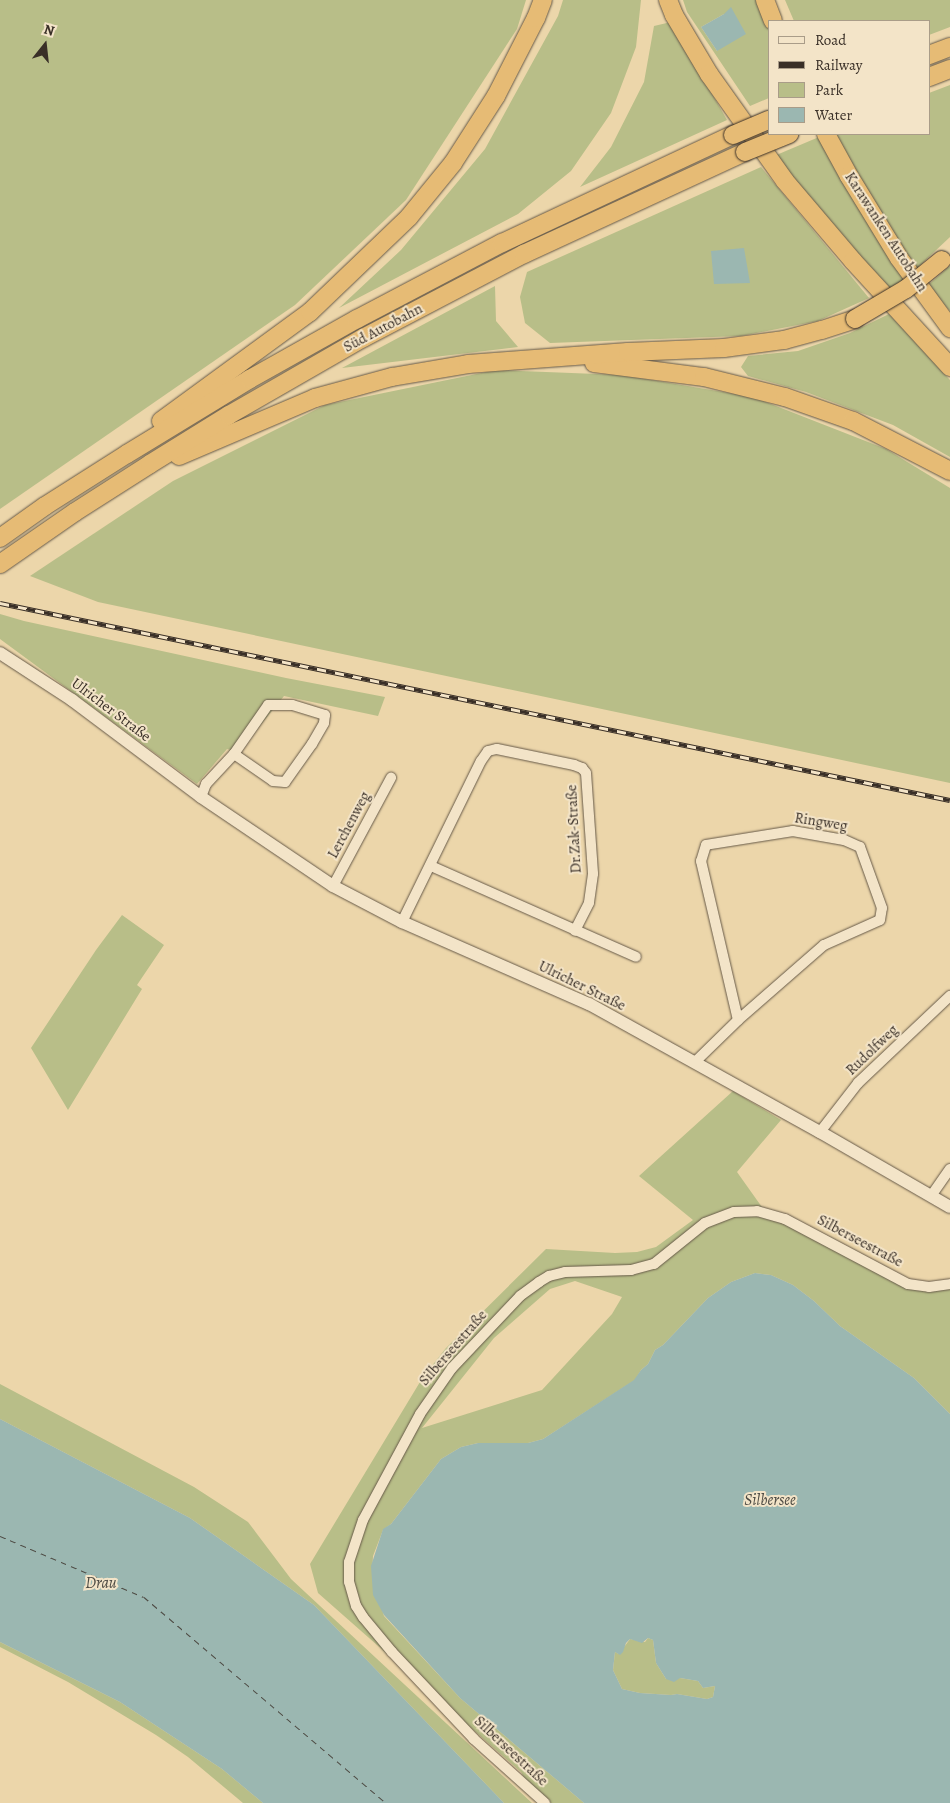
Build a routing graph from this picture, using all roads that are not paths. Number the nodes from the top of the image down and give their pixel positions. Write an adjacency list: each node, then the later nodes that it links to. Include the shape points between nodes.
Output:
1 (543, 0): 16 (highway, via 496,96 453,163 409,217 310,312 150,428)
2 (668, 0): 15 (highway, via 709,74 785,181)
3 (765, 0): 4 (highway)
4 (773, 20)
5 (950, 47): 6 (highway)
6 (930, 55)
7 (950, 69): 8 (highway)
8 (930, 77)
9 (768, 120): 16 (highway, Süd Autobahn, bridge, via 502,243 250,379)
10 (787, 135): 17 (highway, Süd Autobahn, bridge, via 524,254 371,334)
11 (827, 135): 13 (highway, Karawanken Autobahn, via 899,258)
12 (946, 255): 14 (highway, bridge, via 906,289 855,318 784,340 732,347)
13 (950, 328)
14 (543, 359): 17 (highway, via 468,364 392,377 315,398 191,452); 18 (highway, via 704,376 786,397 853,421)
15 (950, 367)
16 (126, 454): 19 (highway, Süd Autobahn)
17 (150, 464): 20 (highway, Süd Autobahn)
18 (950, 471)
19 (0, 538)
20 (0, 564)
21 (0, 653): 24 (street, Ulricher Straße, via 72,700)
22 (234, 754): 22 (street, via 273,781 285,782 324,724 325,715 300,707 268,705); 24 (street, via 206,784)
23 (392, 778): 26 (street, Lerchenweg)
24 (201, 797): 26 (street, Ulricher Straße)
25 (432, 866): 27 (street, Dr.Zak-Straße); 28 (street); 28 (street, Dr.Zak-Straße, via 488,751 497,749 582,768 586,773 593,874 589,903)
26 (333, 886): 27 (street, Ulricher Straße)
27 (402, 922): 32 (street, Ulricher Straße, via 589,1004)
28 (575, 931): 29 (street)
29 (636, 957)
30 (950, 996): 33 (street, Rudolfweg, via 858,1083)
31 (738, 1020): 31 (street, Ringweg, via 824,945 880,920 882,908 860,847 844,840 793,831 706,845 701,861); 32 (street, Ringweg)
32 (695, 1062): 33 (street, Ulricher Straße)
33 (820, 1132): 35 (street, Ulricher Straße)
34 (950, 1168): 35 (street)
35 (931, 1196): 36 (street, Ulricher Straße)
36 (950, 1207)
37 (950, 1284): 38 (street, Silberseestraße, via 930,1287 908,1284 785,1219 756,1211 734,1212 705,1223 654,1264 631,1270 566,1272 549,1276 520,1296 452,1368 420,1414 366,1513 349,1562 348,1582 356,1606 392,1652 474,1739)
38 (545, 1803)

